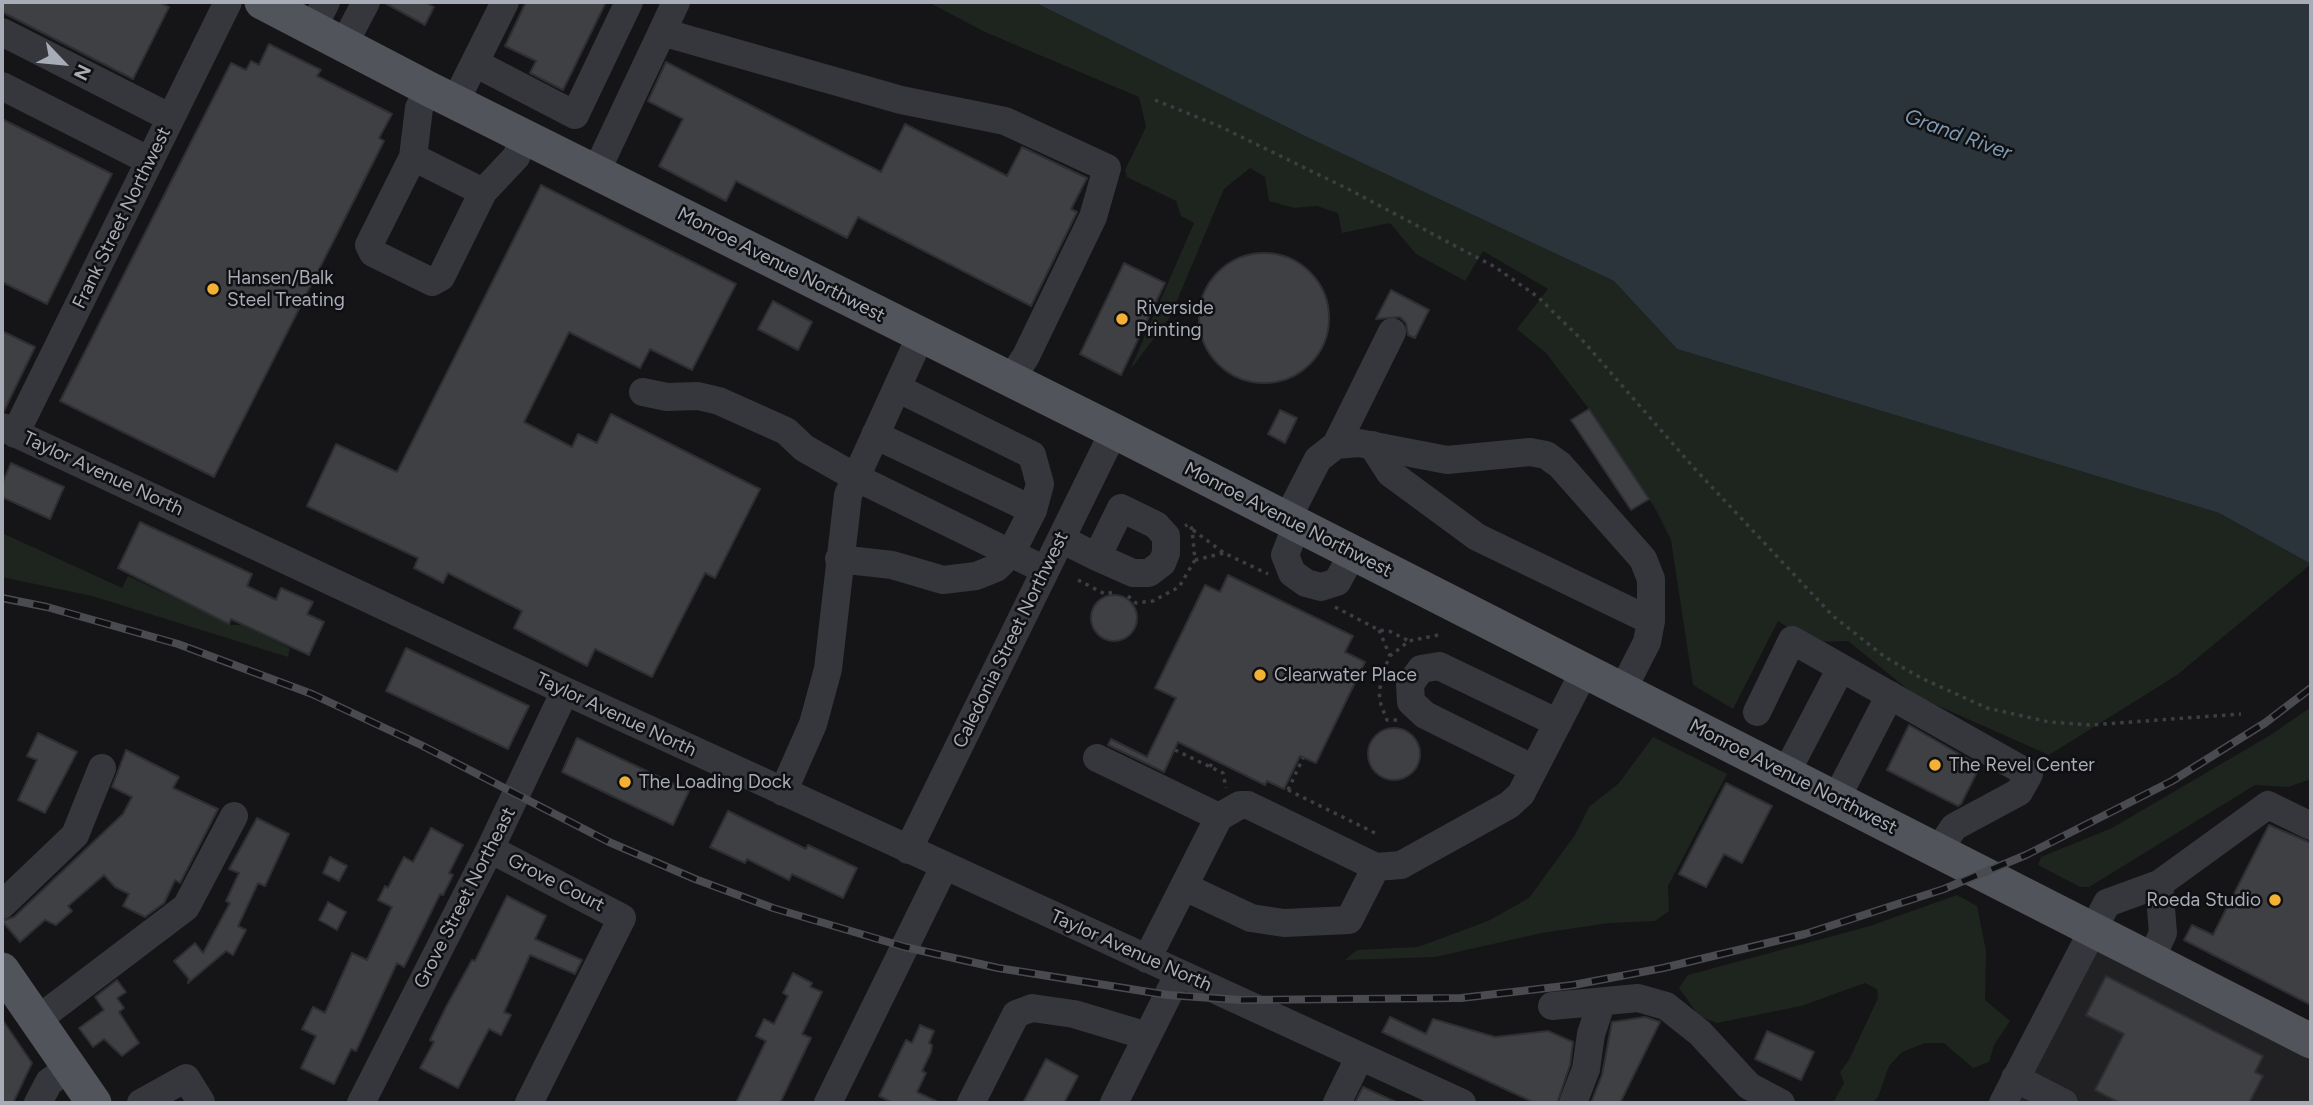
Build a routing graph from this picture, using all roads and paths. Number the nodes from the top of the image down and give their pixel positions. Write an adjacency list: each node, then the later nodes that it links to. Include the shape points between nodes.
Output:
1 (228, 2): 15 (street, Frank Street Northwest)
2 (262, 2): 7 (main road, Monroe Avenue Northwest)
3 (366, 2): 10 (street)
4 (505, 2): 11 (street)
5 (629, 2): 11 (street, via 575,115)
6 (676, 2): 9 (street)
7 (319, 15): 10 (main road, Monroe Avenue Northwest)
8 (2, 32): 15 (street)
9 (662, 32): 19 (street); 23 (street, via 901,100 1005,121 1107,168 1093,217)
10 (344, 44): 13 (main road, Monroe Avenue Northwest)
11 (475, 63): 13 (street)
12 (2, 86): 18 (street)
13 (442, 95): 16 (main road, Monroe Avenue Northwest); 17 (street, via 419,108)
14 (1156, 100): 55 (path, via 1349,189 1495,267 1538,297 1833,616 1885,657 1921,678 1987,708 2049,722 2090,726)
15 (171, 118): 18 (street, Frank Street Northwest)
16 (526, 137): 19 (main road, Monroe Avenue Northwest); 20 (street, via 516,157)
17 (413, 157): 20 (street); 20 (street, via 369,245 373,253 432,282 441,277)
18 (150, 161): 26 (street, Frank Street Northwest)
19 (596, 172): 22 (main road, Monroe Avenue Northwest)
20 (483, 191)
21 (1392, 332): 29 (street)
22 (921, 335): 23 (main road, Monroe Avenue Northwest); 24 (street)
23 (1011, 379): 27 (main road, Monroe Avenue Northwest)
24 (897, 388): 28 (street); 32 (street, via 1032,455 1040,484)
25 (643, 392): 31 (street, via 719,401 786,431 804,448)
26 (8, 430): 52 (street, Taylor Avenue North)
27 (1114, 431): 33 (main road, Monroe Avenue Northwest); 35 (street, Caledonia Street Northwest)
28 (875, 435): 31 (street); 32 (street)
29 (1336, 444): 30 (street); 33 (street, via 1318,459)
30 (1372, 445): 45 (street, via 1390,473 1477,537); 45 (street, via 1447,460 1530,452 1546,455 1560,464 1643,559 1651,579)
31 (855, 477): 36 (street); 40 (street, via 845,504)
32 (1033, 510): 36 (street)
33 (1292, 521): 38 (main road, Monroe Avenue Northwest); 38 (street, via 1287,564 1306,583 1321,587 1337,582)
34 (1192, 529): 37 (path)
35 (1061, 539): 39 (street); 42 (street, Caledonia Street Northwest)
36 (1011, 553): 40 (street, via 996,568 962,580); 42 (street)
37 (1224, 553): 41 (path); 43 (path, via 1267,574)
38 (1353, 553): 50 (main road, Monroe Avenue Northwest)
39 (1097, 557)
40 (839, 559): 68 (street, via 828,669)
41 (1195, 560)
42 (1045, 570): 76 (street, Caledonia Street Northwest)
43 (1277, 573)
44 (1329, 597): 46 (path, via 1334,606)
45 (1651, 621): 51 (street, via 1647,642)
46 (1379, 630): 47 (path); 48 (path)
47 (1409, 641)
48 (1390, 656)
49 (1841, 668): 53 (street); 54 (street, via 1792,640); 66 (street)
50 (1585, 670): 51 (main road, Monroe Avenue Northwest); 56 (street)
51 (1623, 690): 66 (main road, Monroe Avenue Northwest)
52 (565, 691): 68 (street, Taylor Avenue North); 75 (street, Grove Street Northeast)
53 (1890, 695): 69 (street); 77 (street, via 2029,774 2019,792 1954,827)
54 (1757, 712)
55 (2241, 714)
56 (1558, 723): 64 (street); 64 (street, via 1438,666 1421,669 1410,684 1412,702 1425,715)
57 (1175, 750): 62 (path)
58 (1097, 758): 70 (street)
59 (1303, 758): 67 (path)
60 (1213, 759): 62 (path)
61 (1227, 766): 65 (path)
62 (1210, 767): 65 (path)
63 (102, 768): 82 (street, via 75,835)
64 (1534, 769): 79 (street, via 1521,794 1509,805 1401,865)
65 (1223, 773): 70 (path)
66 (1786, 773): 69 (main road, Monroe Avenue Northwest)
67 (1288, 790): 72 (path); 74 (path)
68 (783, 792): 76 (street, Taylor Avenue North)
69 (1836, 799): 77 (main road, Monroe Avenue Northwest)
70 (1223, 806): 72 (street, via 1248,805); 81 (street)
71 (234, 816): 90 (street, via 186,907)
72 (1275, 818): 79 (street)
73 (2311, 826): 80 (street, via 2268,804)
74 (1379, 835)
75 (489, 849): 100 (street, Grove Street Northeast); 101 (street, Grove Court, via 622,918)
76 (908, 850): 78 (street, Taylor Avenue North)
77 (1938, 851): 83 (main road, Monroe Avenue Northwest)
78 (944, 867): 84 (street, Taylor Avenue North); 102 (street)
79 (1376, 867): 81 (street, via 1349,920 1284,923 1251,918)
80 (2159, 884): 83 (street, via 2107,904); 85 (street, via 2163,933)
81 (1185, 887): 84 (street)
82 (2, 905)
83 (2092, 929): 85 (main road, Monroe Avenue Northwest); 95 (street)
84 (1147, 959): 87 (street, Taylor Avenue North)
85 (2151, 959): 92 (main road, Monroe Avenue Northwest)
86 (2, 970): 90 (main road)
87 (1179, 973): 91 (street); 93 (street, Taylor Avenue North)
88 (1601, 1004): 89 (street); 107 (street); 108 (street, via 1638,998 1666,1006 1700,1033 1749,1086)
89 (1552, 1006)
90 (37, 1020): 94 (main road)
91 (1147, 1036): 103 (street, via 1074,1014 1032,1008 1016,1014); 104 (street)
92 (2310, 1039)
93 (1360, 1056): 105 (street); 106 (street, Taylor Avenue North)
94 (69, 1067): 97 (street, via 49,1082); 98 (main road)
95 (2015, 1078): 109 (street); 110 (street)
96 (201, 1102): 99 (street, via 187,1077)
97 (38, 1103)
98 (94, 1103)
99 (141, 1103)
100 (361, 1103)
101 (528, 1103)
102 (828, 1103)
103 (971, 1103)
104 (1114, 1103)
105 (1336, 1103)
106 (1462, 1103)
107 (1573, 1103)
108 (1781, 1103)
109 (2003, 1103)
110 (2064, 1103)

